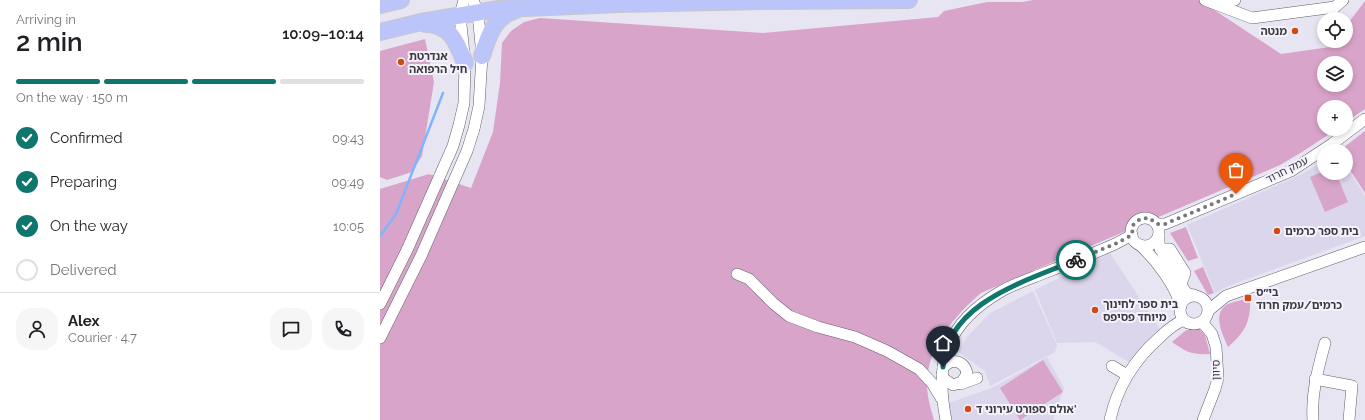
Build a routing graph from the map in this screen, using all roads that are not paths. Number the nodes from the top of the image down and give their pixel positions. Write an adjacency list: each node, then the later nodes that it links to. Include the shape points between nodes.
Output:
1 (401, 0): 6 (highway)
2 (910, 0): 9 (highway, via 764,1)
3 (1235, 0): 5 (street)
4 (1343, 0): 5 (street, via 1335,7 1252,18)
5 (1208, 2)
6 (380, 5)
7 (476, 6): 8 (highway); 9 (highway, via 499,9); 12 (street)
8 (462, 8): 10 (highway); 13 (street)
9 (525, 8): 12 (highway, via 511,12 497,22 488,37)
10 (411, 24): 11 (highway); 13 (highway, via 430,24 445,30 459,46)
11 (380, 32)
12 (482, 56): 26 (street, via 479,106 467,151 421,256)
13 (465, 63): 21 (street, via 464,103 453,146)
14 (1365, 119): 15 (street, עמק חרוד, via 1291,171 1165,224)
15 (1158, 230): 16 (street, via 1149,218 1140,219 1133,225); 17 (street, via 1157,240 1151,245); 20 (street, via 1160,249 1188,294)
16 (1132, 235): 17 (street, via 1133,240); 29 (street, via 1001,291 979,306 955,331 946,350)
17 (1141, 246): 22 (street, via 1156,262)
18 (1365, 247): 23 (street, via 1226,296)
19 (737, 274): 34 (street, via 749,279 789,316 855,337 919,369)
20 (1194, 295): 22 (street, via 1185,299); 23 (street, via 1203,298)
21 (380, 304)
22 (1181, 306): 25 (street, via 1182,316)
23 (1209, 310): 24 (street)
24 (1202, 322): 25 (street); 37 (street, סיוון, via 1212,334 1216,347 1218,378)
25 (1188, 323): 30 (street, via 1184,320 1169,328 1150,345)
26 (380, 338)
27 (1325, 343): 32 (street)
28 (1112, 366): 30 (street)
29 (943, 371): 33 (street, via 944,380 950,384); 33 (street, via 946,364 952,361 959,362 964,366 966,374); 34 (street)
30 (1127, 375): 36 (street, via 1118,393)
31 (977, 378): 33 (street)
32 (1315, 379): 38 (street); 39 (street, via 1352,386)
33 (961, 384)
34 (943, 400): 35 (street)
35 (946, 420)
36 (1110, 420)
37 (1202, 420)
38 (1313, 420)
39 (1349, 420)

